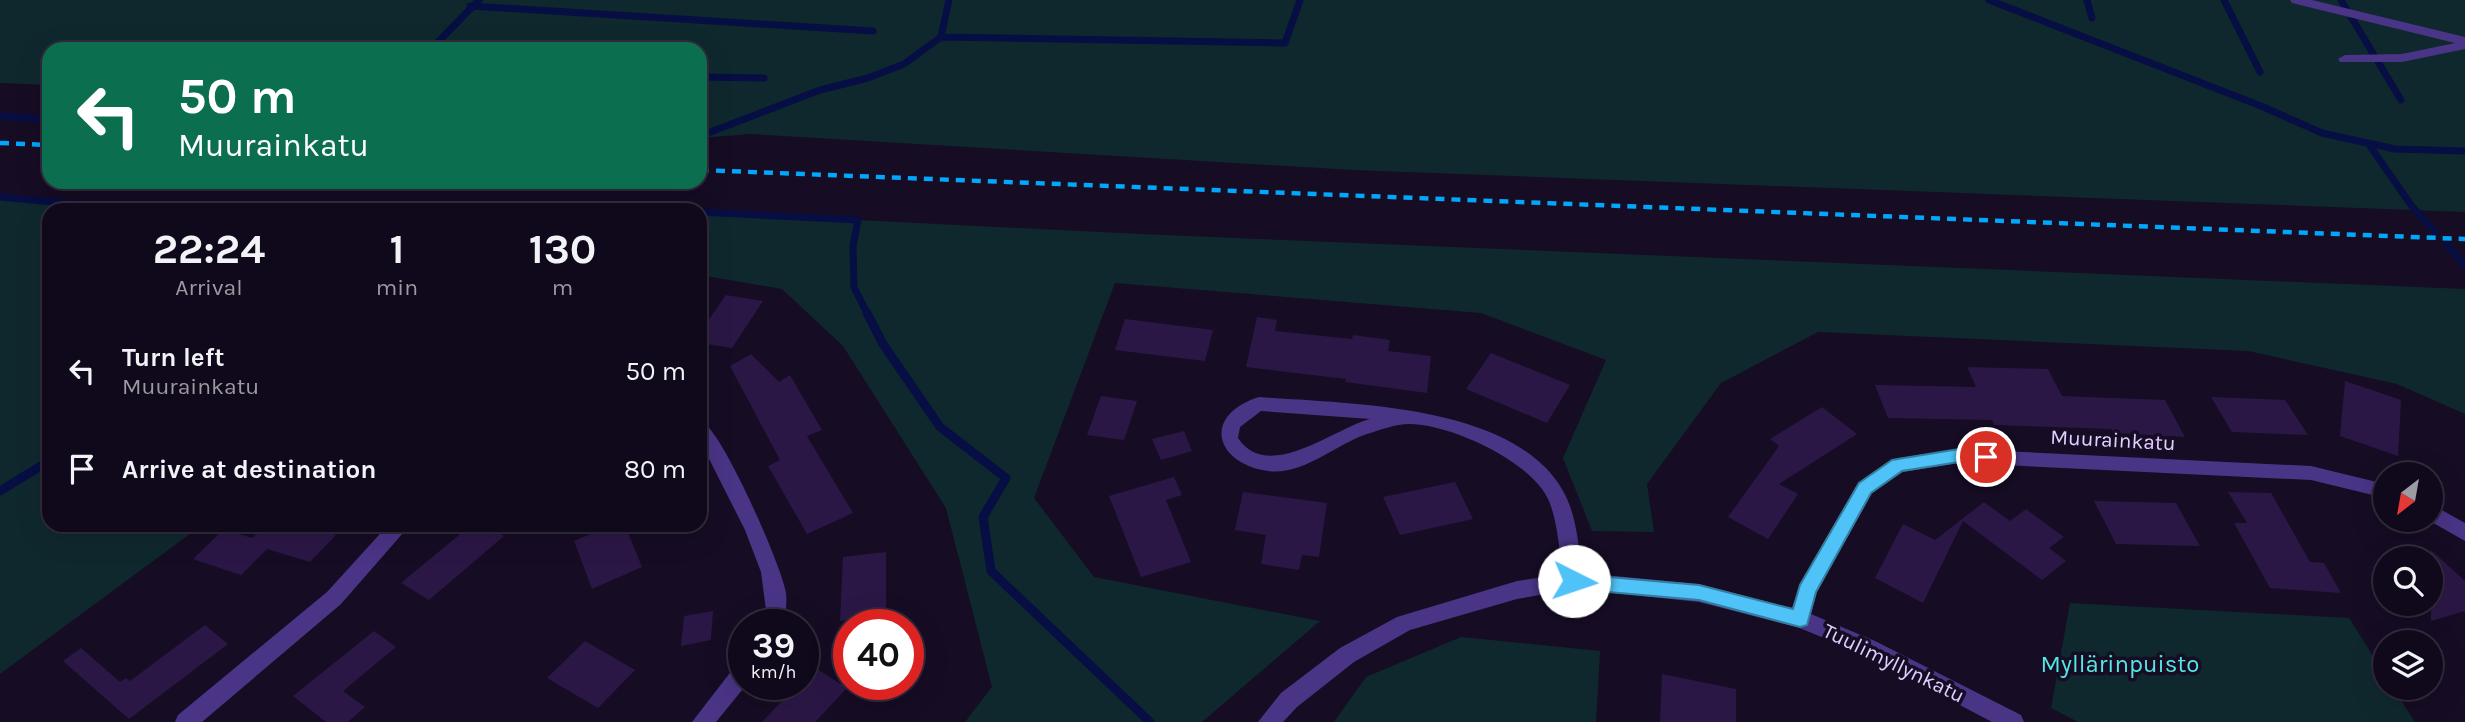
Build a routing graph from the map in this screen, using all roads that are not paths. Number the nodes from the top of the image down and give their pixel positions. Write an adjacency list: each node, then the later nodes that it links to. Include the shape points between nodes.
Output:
1 (2297, 0): 2 (street)
2 (2465, 43): 3 (street, via 2402,58)
3 (2345, 59)
4 (1405, 418): 4 (street, via 1259,404 1241,411 1229,429 1231,443 1242,455 1269,464 1292,462 1355,430); 10 (street, via 1485,435 1527,459 1556,494)
5 (707, 440): 11 (street, via 761,543 773,579)
6 (2373, 488): 12 (street, Muurainkatu, via 2311,473 1959,456 1898,465 1865,488 1807,591)
7 (2443, 519): 9 (street)
8 (394, 532): 14 (street, via 334,598)
9 (2465, 533)
10 (1574, 581): 12 (street, Tuulimyllynkatu, via 1699,593); 16 (street, Tuulimyllynkatu, via 1517,590 1404,623 1347,655 1289,700)
11 (774, 609)
12 (1800, 619): 17 (street, Tuulimyllynkatu, via 1868,647)
13 (728, 692): 15 (street)
14 (186, 722)
15 (703, 722)
16 (1269, 722)
17 (2012, 722)

